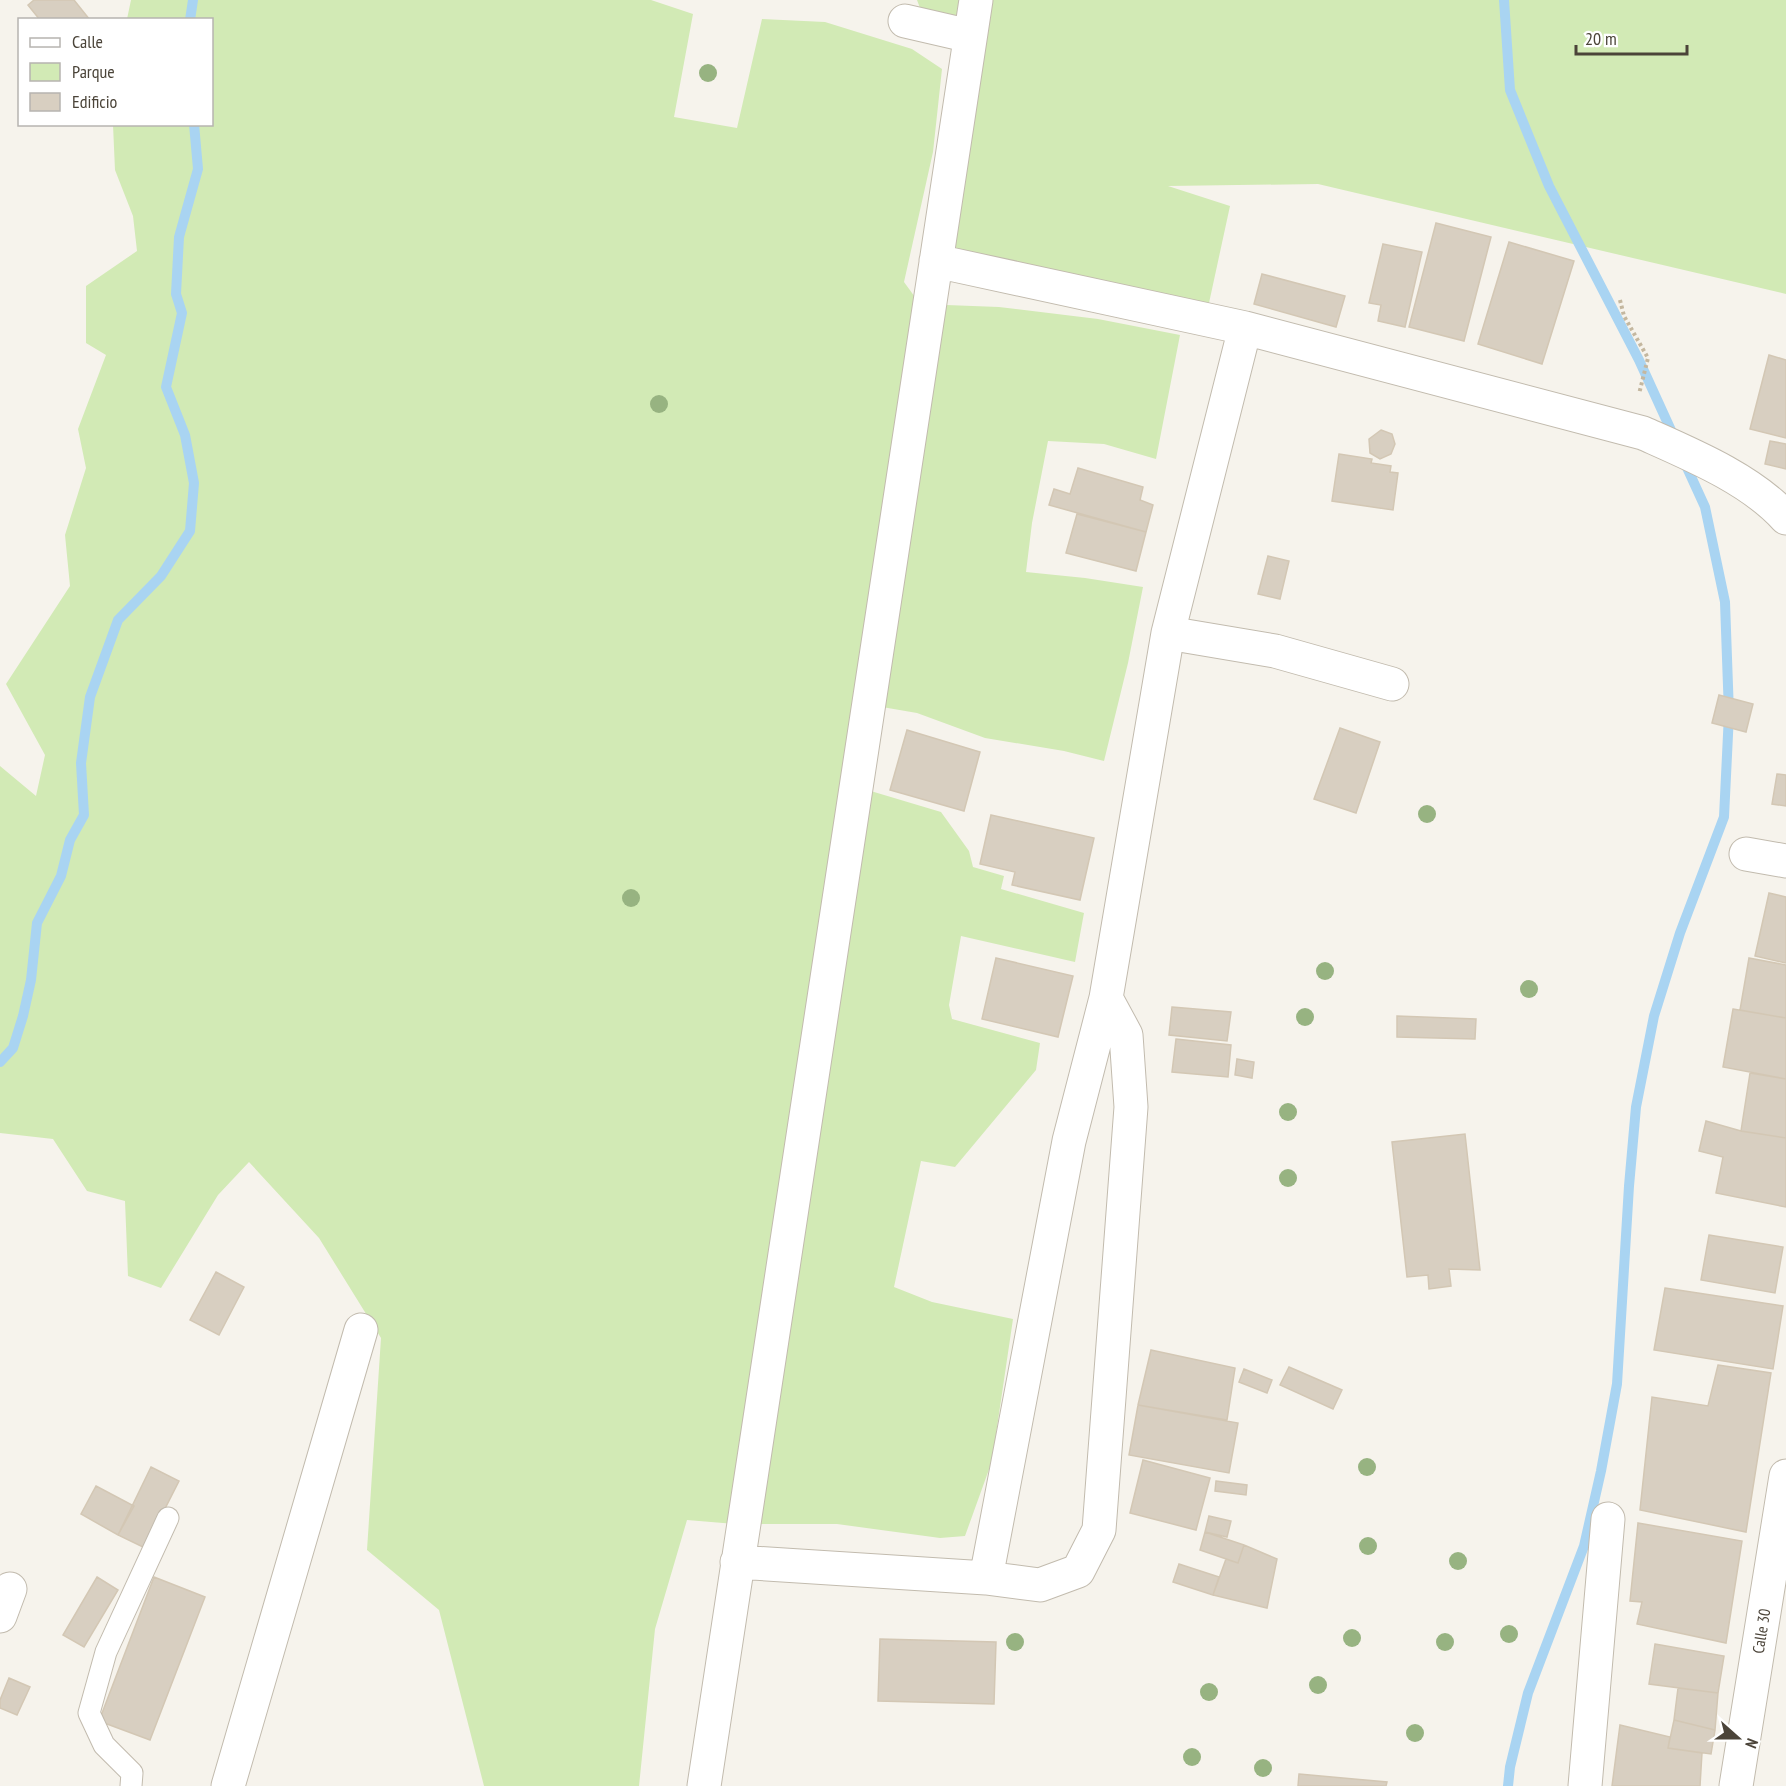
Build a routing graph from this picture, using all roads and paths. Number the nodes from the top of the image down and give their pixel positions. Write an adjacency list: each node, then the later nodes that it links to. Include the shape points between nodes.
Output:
1 (976, 0): 3 (street)
2 (905, 21): 3 (street)
3 (970, 36): 4 (street)
4 (936, 261): 6 (street); 19 (street)
5 (1620, 300): 7 (path, via 1624,316 1648,358 1636,405)
6 (1245, 328): 7 (street); 9 (street)
7 (1643, 433): 8 (street, via 1703,460 1772,502)
8 (1786, 518)
9 (1168, 633): 10 (street, via 1275,651); 13 (street)
10 (1392, 684)
11 (1746, 854): 12 (street)
12 (1786, 861)
13 (1106, 998): 20 (street, via 1069,1141); 20 (street, via 1126,1035 1131,1107 1099,1530 1078,1571 1040,1585)
14 (361, 1330): 22 (street)
15 (1786, 1476): 17 (street, Calle 30)
16 (168, 1518): 21 (lane, via 106,1652 89,1713 104,1745 132,1773)
17 (1783, 1518): 25 (street, Calle 30)
18 (1608, 1519): 24 (street)
19 (737, 1562): 20 (street); 23 (street)
20 (986, 1578)
21 (131, 1786)
22 (228, 1786)
23 (704, 1786)
24 (1585, 1786)
25 (1736, 1786)

